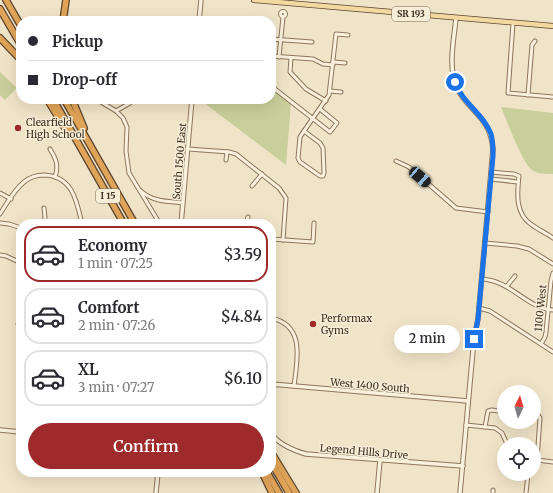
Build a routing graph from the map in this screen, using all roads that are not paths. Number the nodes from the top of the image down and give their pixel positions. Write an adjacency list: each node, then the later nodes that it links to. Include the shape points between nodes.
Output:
1 (6, 0): 9 (highway)
2 (65, 0): 7 (highway)
3 (201, 0): 8 (street)
4 (254, 0): 5 (main road, SR 193)
5 (284, 3): 10 (main road, SR 193); 17 (street, via 283,12 280,14 283,17)
6 (0, 9): 14 (highway)
7 (63, 16)
8 (199, 16)
9 (16, 17)
10 (456, 18): 11 (main road, SR 193); 49 (street, via 452,66 455,82 467,103 483,119 491,135)
11 (513, 22): 12 (main road, SR 193); 29 (street, via 508,93)
12 (553, 26)
13 (348, 35): 25 (street, via 336,34)
14 (16, 36)
15 (0, 38): 20 (highway)
16 (276, 40): 17 (street)
17 (280, 40): 19 (street); 22 (street)
18 (535, 41): 29 (street, via 532,45)
19 (312, 42)
20 (16, 55)
21 (276, 57): 22 (street)
22 (279, 57): 23 (street)
23 (291, 58): 25 (street, via 313,59 323,64); 31 (street, via 290,72 306,89)
24 (345, 63): 25 (street)
25 (333, 64): 27 (street)
26 (276, 90): 41 (street)
27 (330, 91): 28 (street); 31 (street)
28 (341, 92)
29 (528, 95): 30 (street)
30 (553, 97)
31 (326, 101): 39 (street)
32 (50, 104): 48 (highway)
33 (56, 104): 48 (highway, I 15)
34 (67, 104): 51 (highway, I 15)
35 (74, 104): 51 (highway)
36 (104, 104): 40 (street)
37 (128, 104): 40 (street)
38 (192, 104): 44 (street, South 1500 East)
39 (320, 109): 41 (street); 41 (street, via 337,123 330,132)
40 (116, 111): 56 (street, via 127,127 126,162 128,173)
41 (313, 119): 42 (street)
42 (304, 131): 42 (street, via 300,137 298,158 300,162 323,176 323,148)
43 (50, 149): 52 (street, via 58,163)
44 (188, 149): 45 (street); 59 (street, South 1500 East)
45 (227, 152): 46 (street); 50 (street, via 236,154)
46 (226, 160)
47 (396, 161): 63 (street, via 408,167 456,208)
48 (91, 167): 67 (highway, I 15)
49 (491, 172): 53 (street); 54 (street, via 517,175)
50 (262, 174): 55 (street); 76 (street, via 286,198)
51 (107, 175): 68 (highway, I 15)
52 (55, 177): 58 (street, via 34,176 25,181); 62 (street, via 71,189)
53 (491, 179): 54 (street); 63 (street)
54 (518, 182): 74 (street, via 518,202 522,214 532,225)
55 (252, 186)
56 (138, 188): 59 (street, via 156,200); 69 (street)
57 (0, 193): 58 (street)
58 (11, 198): 64 (street)
59 (183, 203): 70 (street, South 1500 East)
60 (44, 208): 65 (street)
61 (83, 208): 62 (street)
62 (79, 210): 66 (street)
63 (488, 212): 77 (street)
64 (0, 214)
65 (45, 219)
66 (81, 219)
67 (121, 219)
68 (132, 219)
69 (157, 219)
70 (181, 219)
71 (0, 223): 73 (street)
72 (314, 223): 76 (street, via 313,242)
73 (16, 226)
74 (553, 238)
75 (276, 239): 76 (street)
76 (283, 240)
77 (485, 243): 80 (street, via 529,249); 83 (street)
78 (0, 255): 79 (street)
79 (16, 260)
80 (553, 264)
81 (553, 273): 86 (street, 1100 West)
82 (515, 276): 84 (street)
83 (482, 279): 84 (street); 85 (street)
84 (507, 286): 86 (street, via 536,306)
85 (479, 308): 89 (street, via 490,311); 93 (street)
86 (548, 310): 87 (street); 89 (street, 1100 West, via 545,337)
87 (553, 310)
88 (276, 320): 92 (street, via 288,328 297,341)
89 (541, 344): 90 (street)
90 (553, 352)
91 (276, 384): 92 (street, West 1400 South)
92 (294, 386): 93 (street, West 1400 South)
93 (468, 401): 95 (street)
94 (497, 411): 96 (street, via 488,411)
95 (466, 425): 96 (street); 105 (street)
96 (485, 427): 99 (street, via 495,428)
97 (0, 430): 98 (street)
98 (16, 432)
99 (504, 437)
100 (276, 439): 102 (street, Legend Hills Drive, via 288,448 306,454)
101 (276, 460): 115 (highway)
102 (380, 460): 105 (street, Legend Hills Drive); 116 (street)
103 (541, 461): 104 (street)
104 (553, 462)
105 (463, 466): 117 (street)
106 (276, 471): 114 (highway)
107 (158, 477): 111 (street)
108 (264, 477): 112 (highway)
109 (270, 477): 113 (highway)
110 (527, 481): 118 (street)
111 (156, 493)
112 (272, 493)
113 (279, 493)
114 (289, 493)
115 (296, 493)
116 (378, 493)
117 (460, 493)
118 (526, 493)

